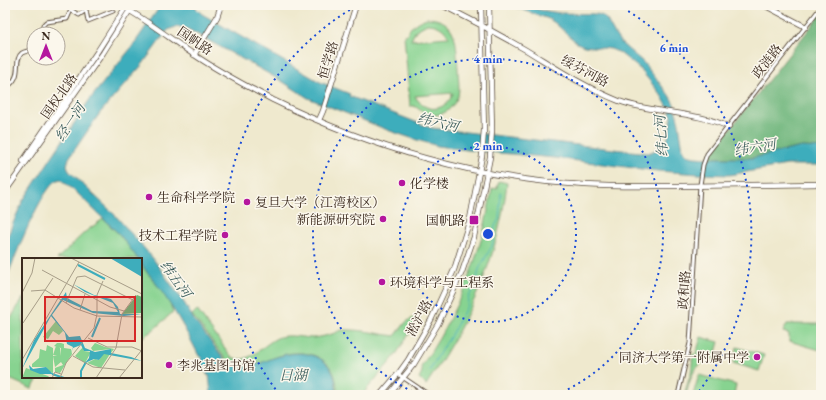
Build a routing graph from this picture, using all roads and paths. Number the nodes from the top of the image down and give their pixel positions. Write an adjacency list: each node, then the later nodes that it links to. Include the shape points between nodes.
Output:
1 (133, 5): 11 (street, 国权北路)
2 (221, 5): 17 (street)
3 (356, 5): 19 (street, 恒学路)
4 (442, 5): 12 (street, 绥芬河路)
5 (481, 5): 12 (street, 淞沪路)
6 (764, 5): 14 (street)
7 (124, 6): 11 (street, 国帆路); 26 (street, 国权北路, via 97,52)
8 (489, 6): 15 (street)
9 (821, 7): 14 (street, 政涟路)
10 (113, 11): 13 (street, via 88,21 86,10 79,15 71,10 68,19 46,22)
11 (130, 11): 17 (street, 国帆路); 27 (street, 国权北路)
12 (481, 25): 15 (street, 绥芬河路); 22 (street, 淞沪路, via 484,130)
13 (43, 26)
14 (806, 27): 20 (street, 政涟路)
15 (488, 29): 20 (street, 绥芬河路, via 600,93 635,106 704,118); 23 (street, 淞沪路, via 492,130)
16 (26, 51): 18 (street, via 20,55 17,75)
17 (194, 55): 19 (street, 国帆路, via 272,100)
18 (5, 88)
19 (319, 120): 22 (street, 国帆路, via 393,149)
20 (729, 127): 21 (street, 政涟路)
21 (708, 154): 25 (street, 政和路, via 703,164)
22 (479, 171): 23 (street, 国帆路); 28 (street, 淞沪路, via 470,219 454,270 424,334)
23 (486, 173): 25 (street, 国帆路, via 585,185); 29 (street, 淞沪路, via 474,237 462,272 431,337)
24 (821, 184): 25 (street, 国帆路)
25 (700, 186): 33 (street, 政和路, via 690,343)
26 (5, 187)
27 (5, 192)
28 (398, 374): 29 (street); 30 (street, 淞沪路)
29 (404, 378): 31 (street, 淞沪路); 32 (street)
30 (380, 395)
31 (389, 395)
32 (429, 395)
33 (678, 395)

